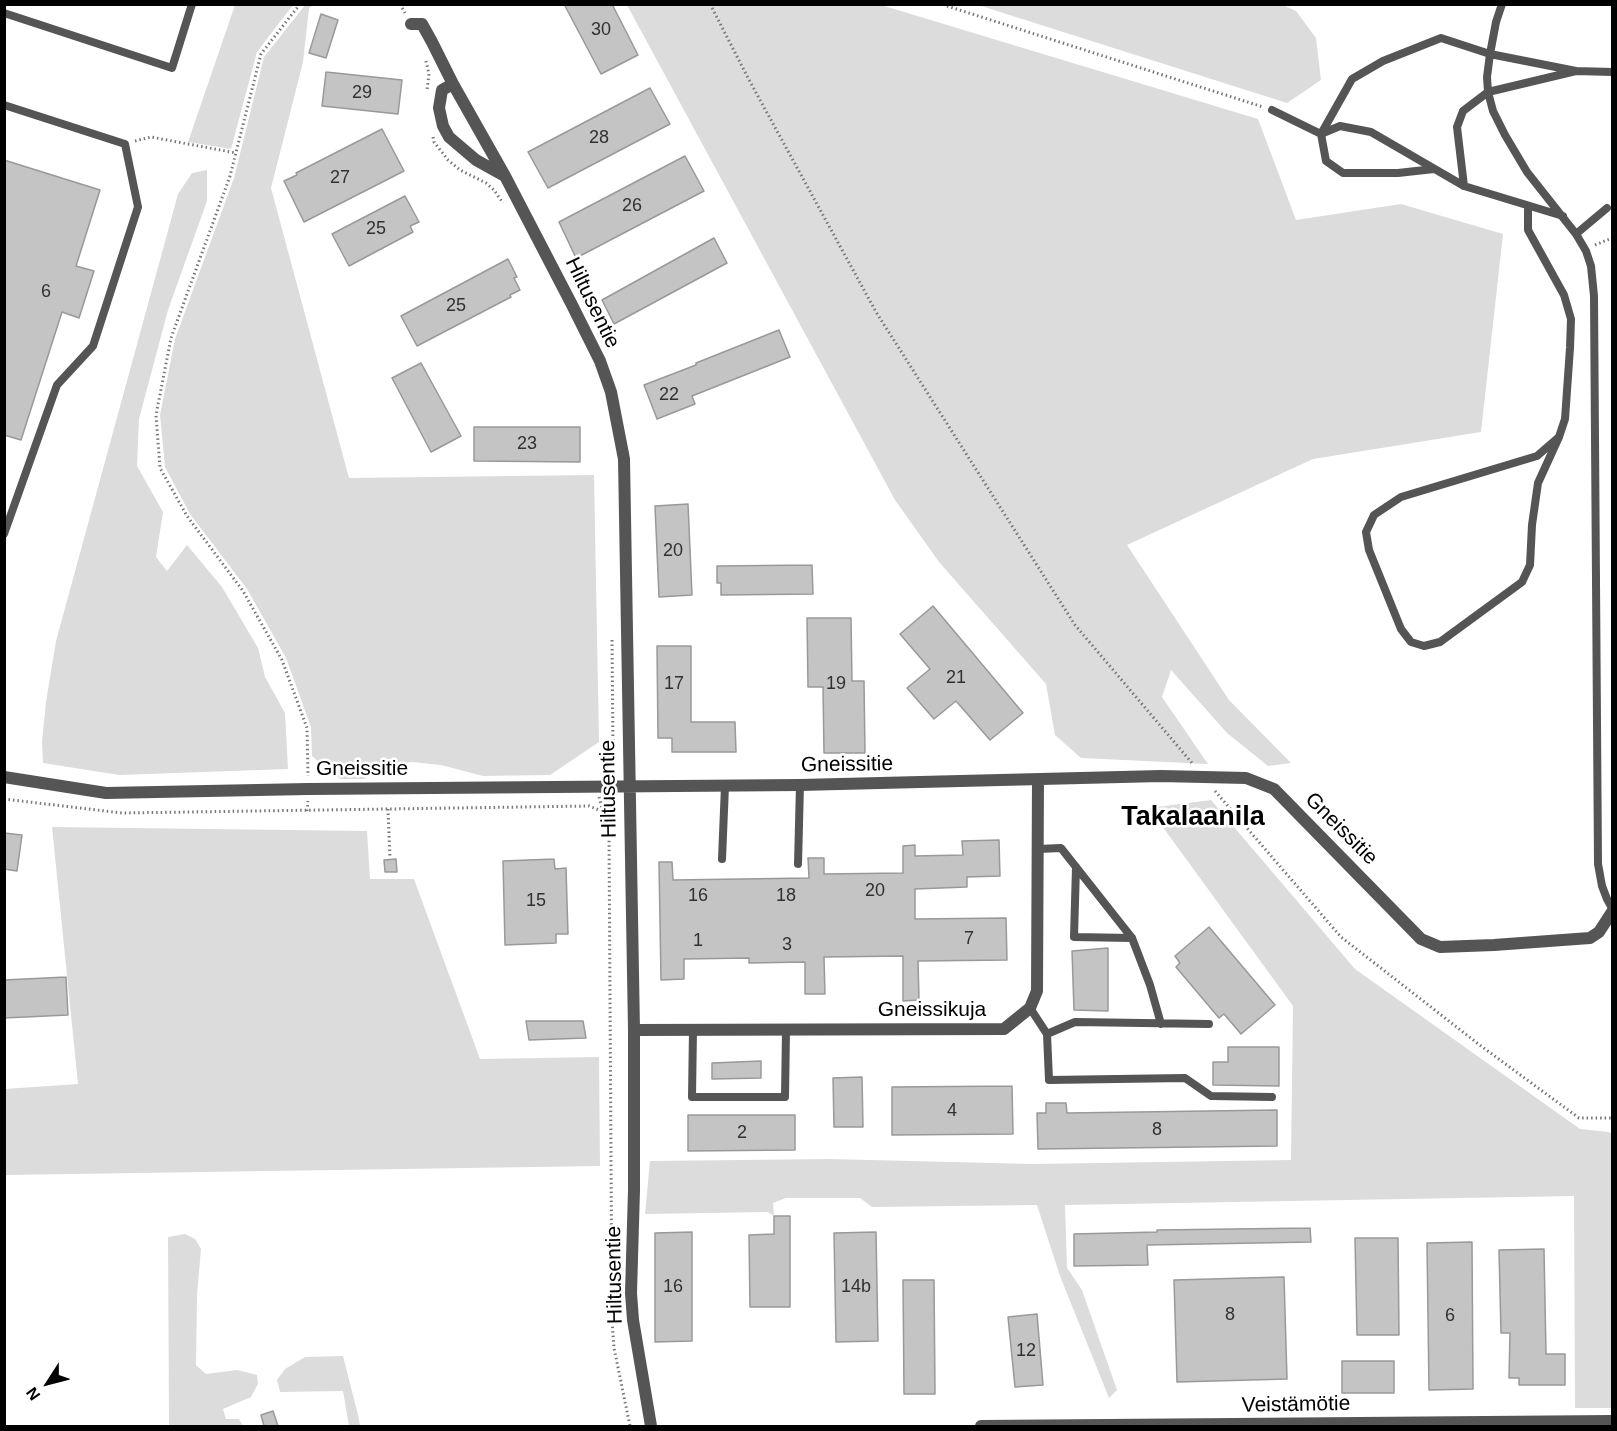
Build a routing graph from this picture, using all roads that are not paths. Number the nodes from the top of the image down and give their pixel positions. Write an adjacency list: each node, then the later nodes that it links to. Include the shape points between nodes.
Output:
1 (192, 4): 3 (lane, via 172,68)
2 (1502, 4): 5 (lane)
3 (4, 13)
4 (411, 24): 8 (street, Hiltusentie, via 422,24)
5 (1490, 54): 6 (lane); 9 (lane); 12 (lane, via 1441,38 1383,61 1352,79)
6 (1576, 71): 7 (lane); 9 (lane)
7 (1612, 72)
8 (453, 84): 14 (street, Hiltusentie); 14 (street, via 442,90 439,108 449,137 476,160)
9 (1488, 92): 15 (lane, via 1463,111 1457,127); 18 (lane, via 1493,111 1527,172)
10 (4, 105): 21 (lane, via 125,144 138,207 93,346 57,385)
11 (1272, 110): 12 (lane)
12 (1321, 134): 13 (lane, via 1340,126 1371,132); 13 (lane, via 1326,161 1342,173)
13 (1434, 169): 15 (lane)
14 (505, 176): 26 (street, Hiltusentie, via 600,361 611,392 624,459)
15 (1464, 186): 16 (lane)
16 (1528, 206): 18 (lane); 20 (lane, via 1528,230 1564,295 1570,319 1565,419)
17 (1607, 208): 19 (lane)
18 (1563, 216): 19 (lane)
19 (1576, 234): 31 (lane, via 1591,266 1594,296 1598,864)
20 (1559, 437): 20 (lane, via 1537,456 1401,497 1374,515 1366,532 1369,550 1401,629 1411,642 1424,646 1440,642 1522,582 1530,565 1538,483)
21 (4, 534)
22 (4, 777): 26 (street, Gneissitie, via 106,793)
23 (1038, 780): 24 (street, Gneissitie); 27 (street); 31 (street, Gneissitie, via 1245,778 1274,789 1421,939 1440,947 1590,938 1599,932)
24 (800, 785): 25 (street, Gneissitie); 29 (lane)
25 (725, 786): 26 (street, Gneissitie); 28 (lane)
26 (628, 787): 36 (street, Hiltusentie)
27 (1038, 849): 30 (lane, via 1061,848); 33 (street, via 1037,991)
28 (722, 859)
29 (798, 864)
30 (1076, 867): 32 (lane); 32 (lane, via 1074,937)
31 (1612, 910)
32 (1132, 938): 34 (lane)
33 (1030, 1008): 38 (street, Gneissikuja, via 1004,1029); 39 (lane)
34 (1161, 1024): 35 (lane); 39 (lane, via 1075,1022)
35 (1209, 1024)
36 (634, 1030): 37 (street, Gneissikuja); 43 (street, Hiltusentie, via 631,1293)
37 (693, 1030): 38 (street, Gneissikuja); 38 (lane, via 692,1097 785,1097)
38 (786, 1030)
39 (1047, 1034): 40 (lane, via 1049,1080 1185,1078 1211,1096)
40 (1272, 1097)
41 (1612, 1420): 42 (street, Veistämötie)
42 (1346, 1425): 44 (street, Veistämötie)
43 (651, 1426)
44 (981, 1426)

